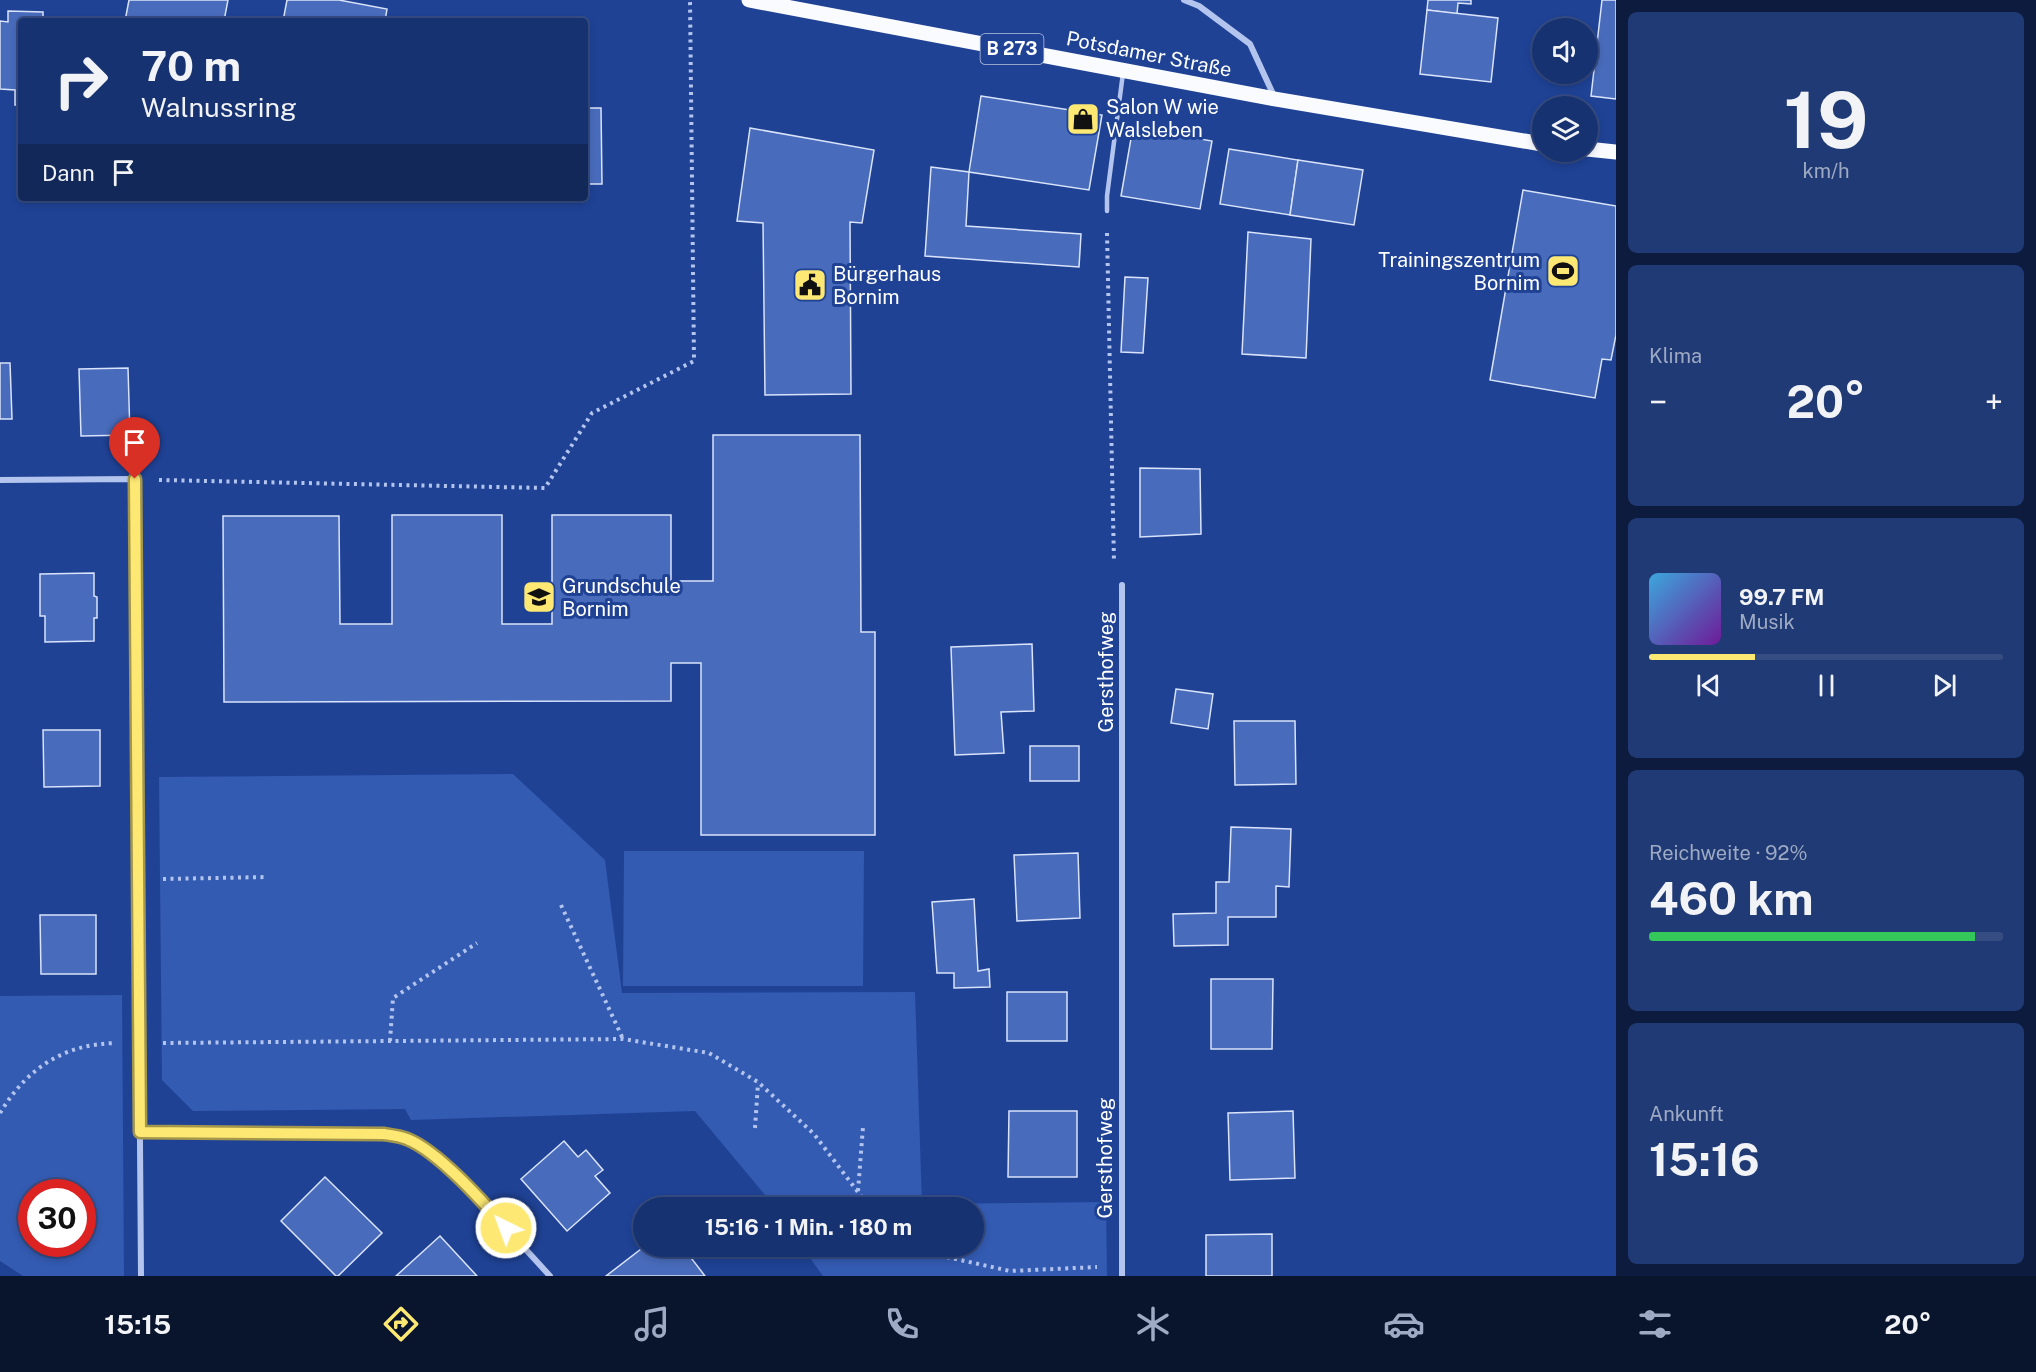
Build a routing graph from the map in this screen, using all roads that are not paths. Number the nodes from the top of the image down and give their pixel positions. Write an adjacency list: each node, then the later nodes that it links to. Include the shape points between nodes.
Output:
1 (749, 0): 3 (main road, Potsdamer Straße / B 273)
2 (1184, 0): 4 (street, via 1199,6 1250,44)
3 (1123, 70): 4 (main road, Potsdamer Straße / B 273); 8 (lane)
4 (1275, 99): 5 (main road, Potsdamer Straße / B 273)
5 (1532, 142)
6 (1598, 150): 7 (main road)
7 (1616, 152)
8 (1107, 211)
9 (0, 480): 11 (street, via 135,479)
10 (1122, 585): 14 (street, Gersthofweg)
11 (140, 1132): 12 (street); 13 (street, via 384,1134 406,1138 425,1149 476,1195)
12 (141, 1276)
13 (550, 1276)
14 (1122, 1276)

